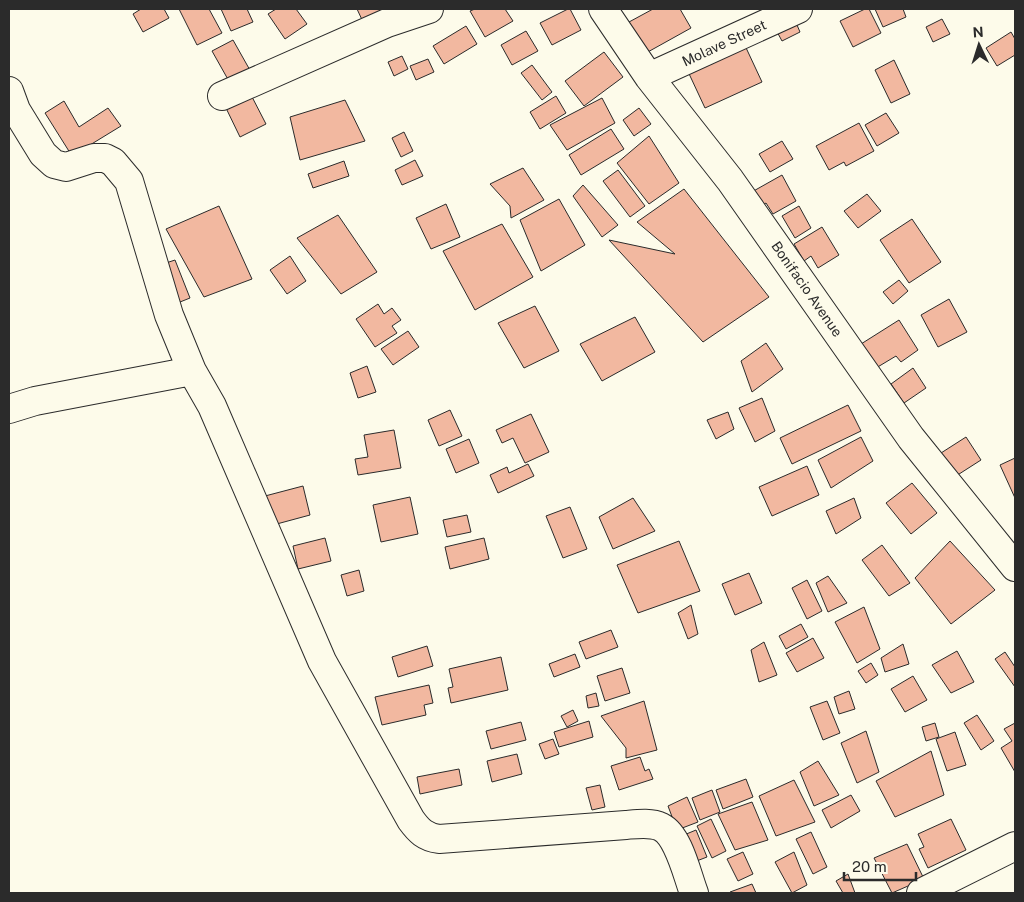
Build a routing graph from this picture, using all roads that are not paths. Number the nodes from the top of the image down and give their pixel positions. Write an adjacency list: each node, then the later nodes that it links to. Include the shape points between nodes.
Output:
1 (429, 9): 6 (street, via 387,22)
2 (603, 9): 4 (street, Bonifacio Avenue)
3 (798, 9): 4 (street, Molave Street)
4 (649, 77): 9 (street, Bonifacio Avenue, via 730,180 911,438)
5 (9, 91): 7 (street, via 16,110 43,154 54,164 66,167 105,158 130,181 169,315)
6 (222, 96)
7 (192, 371): 8 (street, via 35,401); 11 (street, via 212,406 322,661 419,831 429,838 440,839 626,825 661,827 674,838)
8 (9, 409)
9 (1015, 567)
10 (1015, 846): 12 (street)
11 (694, 893)
12 (921, 893)

